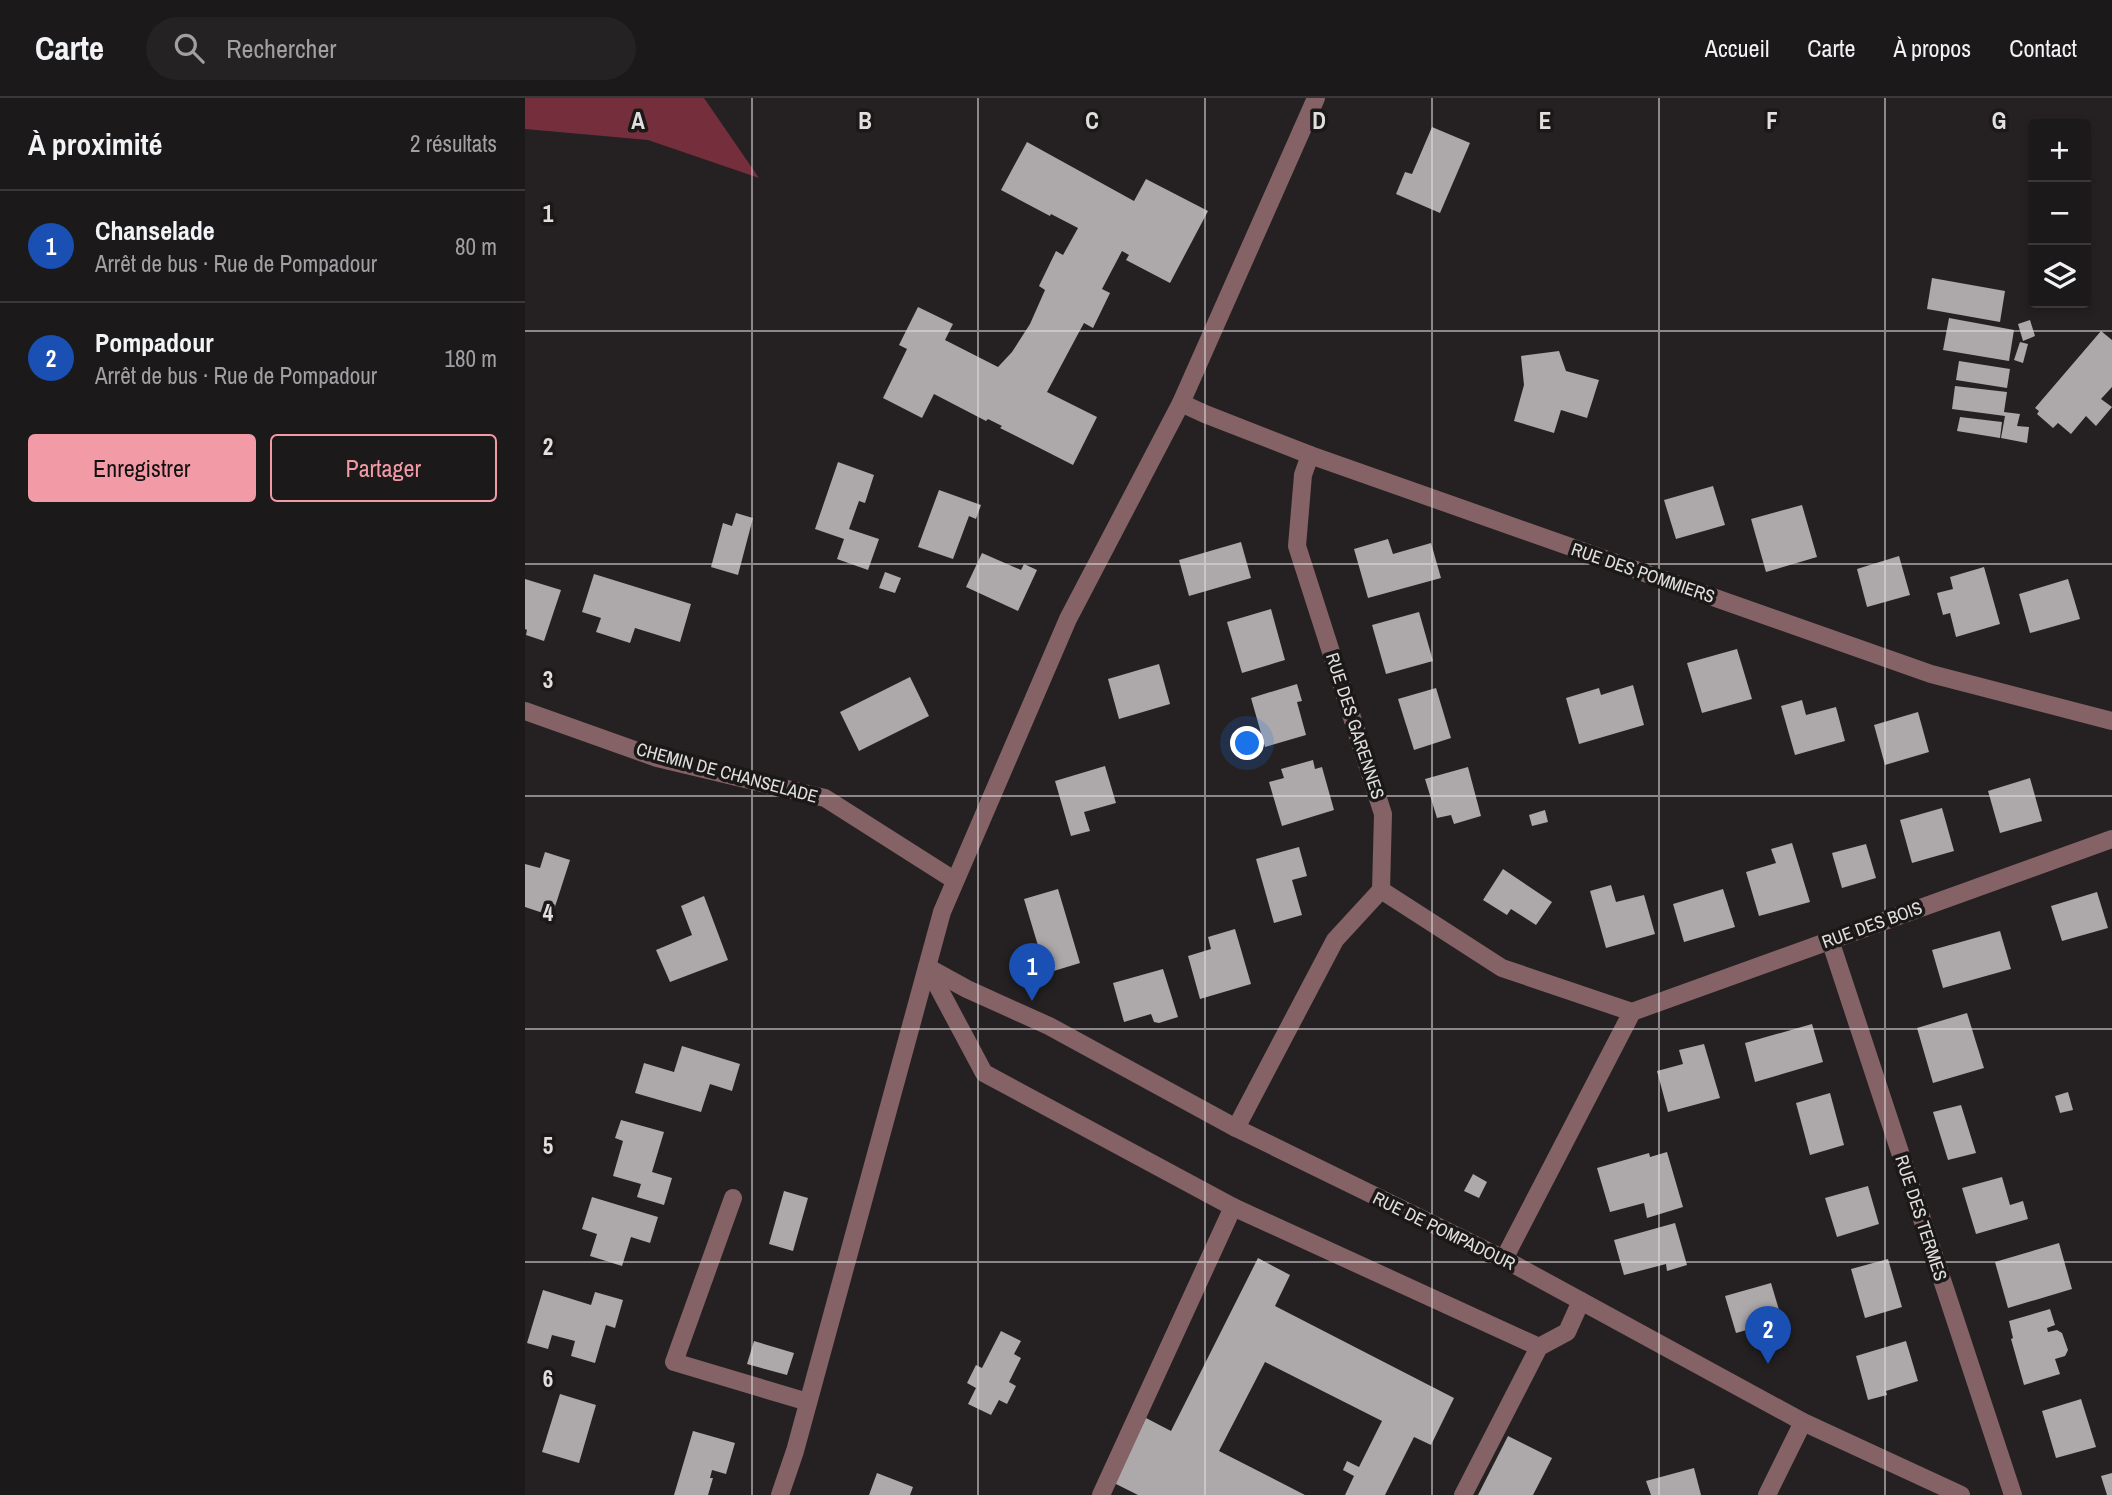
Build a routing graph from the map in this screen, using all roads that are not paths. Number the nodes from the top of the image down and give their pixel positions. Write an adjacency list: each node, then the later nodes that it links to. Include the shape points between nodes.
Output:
1 (1316, 98): 2 (street)
2 (1181, 403): 3 (street, RUE DES POMMIERS); 7 (street, via 1068,619)
3 (1310, 455): 5 (street, RUE DES POMMIERS, via 1931,674); 8 (street, RUE DES GARENNES, via 1303,475 1297,546 1383,814)
4 (525, 711): 7 (street, CHEMIN DE CHANSELADE, via 657,758 825,798)
5 (2108, 724)
6 (2112, 839): 9 (street, RUE DES BOIS)
7 (954, 880): 10 (street)
8 (1381, 890): 11 (street, via 1502,968); 12 (street, via 1335,940)
9 (1829, 940): 11 (street, RUE DES BOIS); 25 (street, RUE DES TERMES)
10 (927, 967): 12 (street, RUE DE POMPADOUR, via 1049,1026); 14 (street, via 984,1073); 18 (street)
11 (1632, 1012): 15 (street)
12 (1237, 1128): 15 (street, RUE DE POMPADOUR)
13 (733, 1198): 18 (street, via 674,1362)
14 (1233, 1207): 17 (street); 21 (street)
15 (1504, 1259): 16 (street, RUE DE POMPADOUR)
16 (1581, 1301): 17 (street, via 1567,1332); 19 (street, RUE DE POMPADOUR)
17 (1539, 1347): 22 (street)
18 (808, 1402): 20 (street)
19 (1804, 1422): 23 (street); 24 (street, RUE DE POMPADOUR)
20 (781, 1495)
21 (1101, 1495)
22 (1463, 1495)
23 (1767, 1495)
24 (1961, 1495)
25 (2013, 1495)

